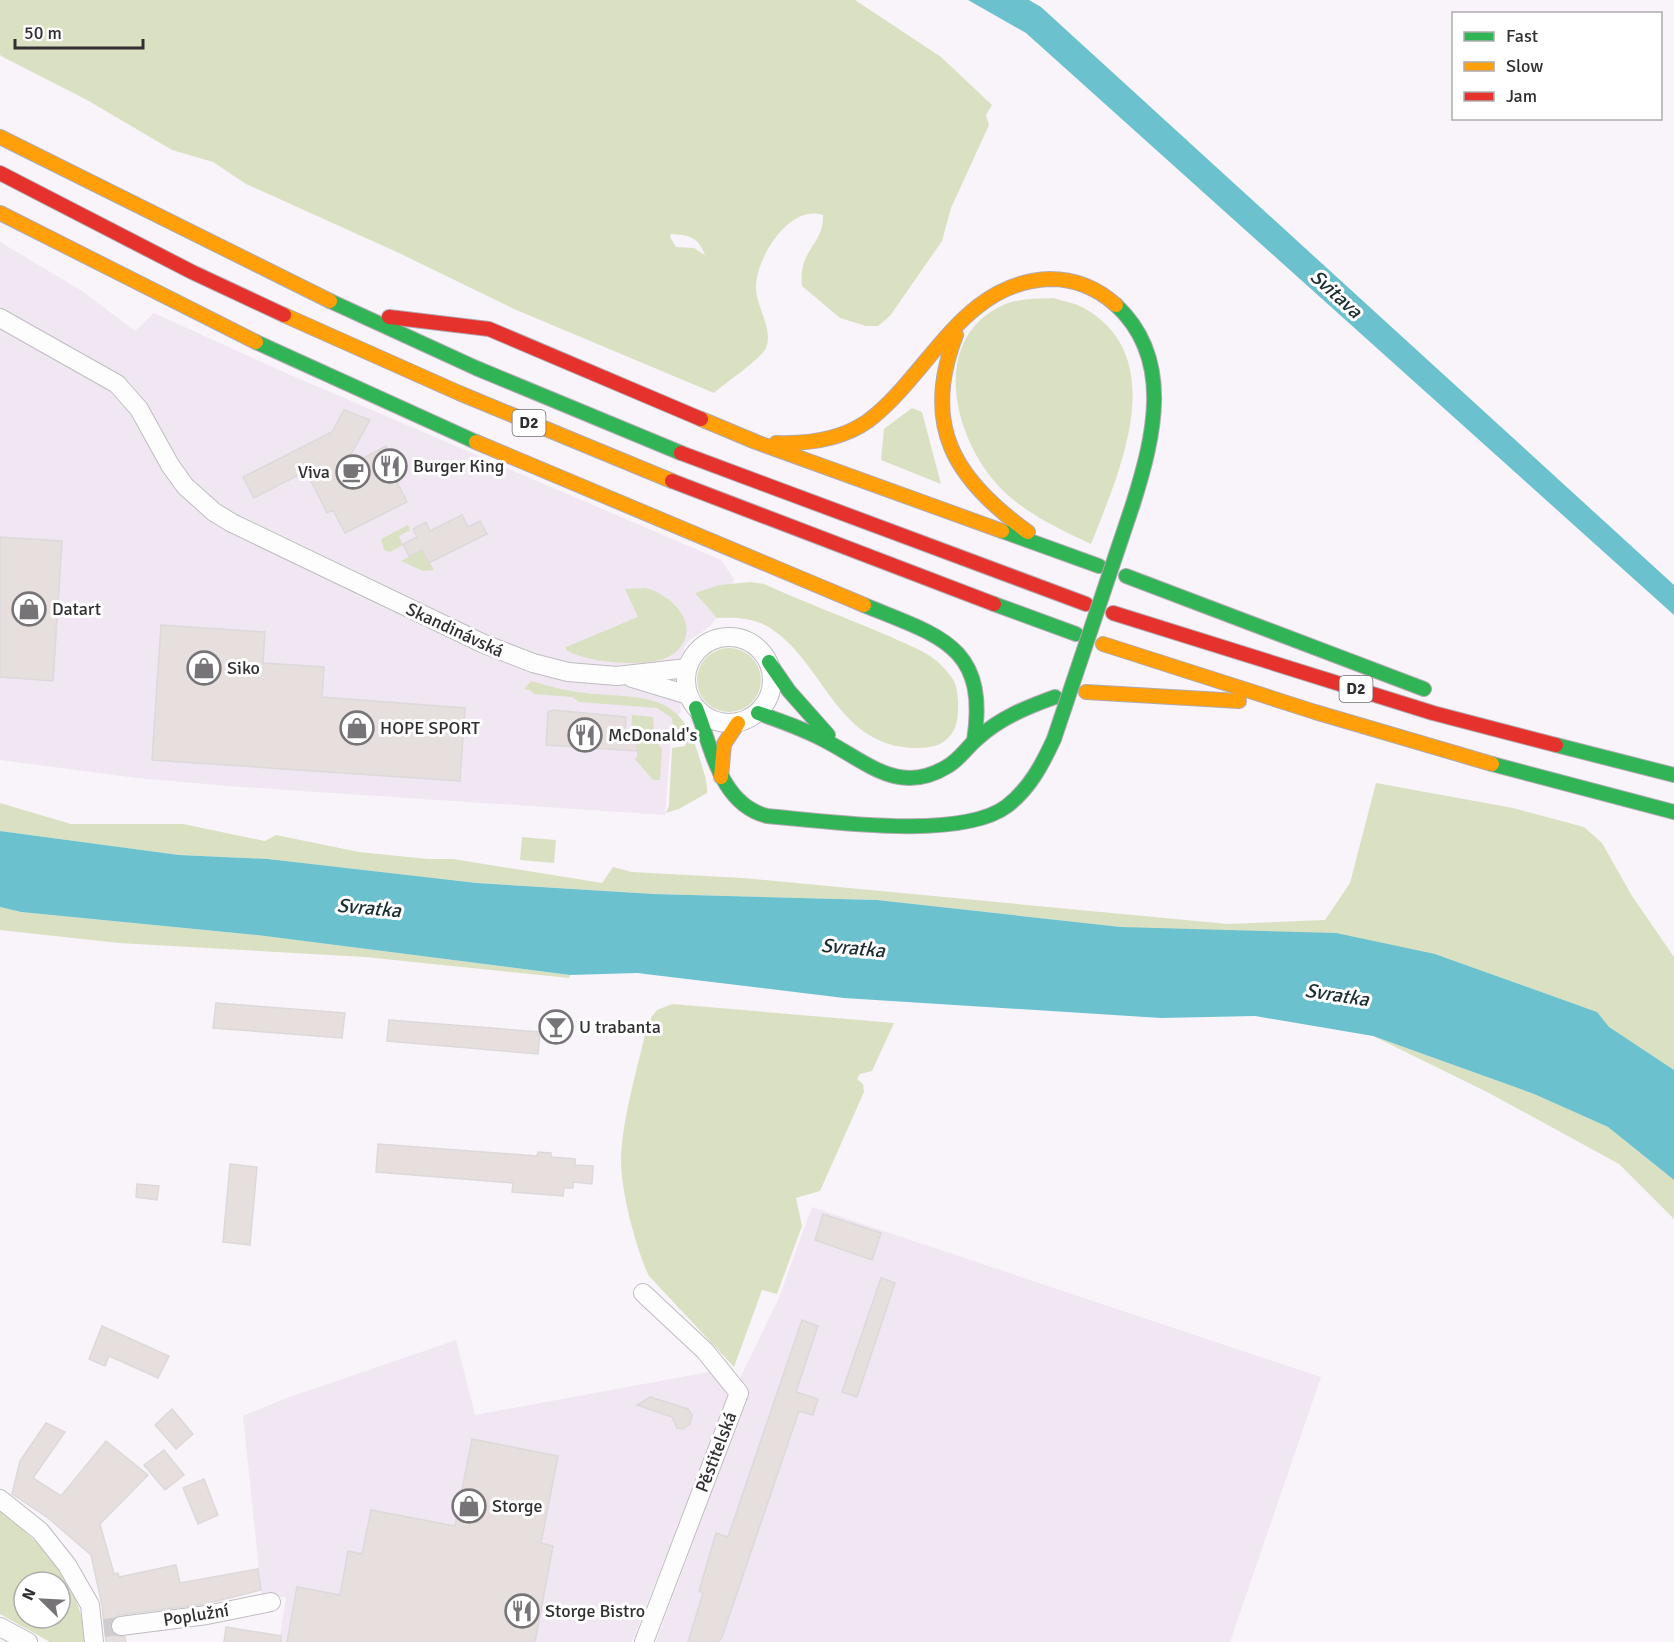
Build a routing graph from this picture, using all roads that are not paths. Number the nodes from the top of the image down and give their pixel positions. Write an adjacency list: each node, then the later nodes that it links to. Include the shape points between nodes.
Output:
1 (0, 136): 6 (highway, D2, via 269,273)
2 (0, 173): 17 (highway, D2, via 254,302 464,397 1074,639)
3 (0, 213): 4 (highway)
4 (15, 222): 5 (highway); 10 (highway, via 247,338 448,430)
5 (87, 268)
6 (357, 313): 9 (highway, via 489,329); 15 (highway, D2, via 476,368 737,476)
7 (0, 318): 21 (street, Skandinávská, via 117,384 139,409 170,465 199,500 232,523 516,657 568,672)
8 (963, 321): 9 (highway, via 890,403 865,423 816,442); 12 (highway, via 943,364 939,390 940,417 955,456 1010,519 1049,545); 34 (highway, bridge, via 994,293 1033,279 1082,283 1122,310 1144,343 1155,385 1154,432 1133,504 1054,739 1039,771 1021,795 993,814 958,826 934,828 750,813 738,804)
9 (756, 442): 12 (highway)
10 (710, 539): 11 (highway); 30 (highway, via 939,636 972,670 980,708)
11 (788, 558)
12 (1083, 561): 13 (highway)
13 (1099, 566)
14 (1126, 576): 23 (highway)
15 (1086, 604)
16 (1113, 613): 32 (highway, D2, via 1433,712)
17 (1005, 624)
18 (1103, 644): 26 (highway, D2)
19 (769, 662): 20 (street, via 754,644 731,636 707,642); 28 (street, via 770,695); 31 (highway, via 789,691)
20 (687, 668): 21 (street, Skandinávská); 25 (street)
21 (627, 676): 25 (street, Skandinávská)
22 (1086, 692): 26 (highway)
23 (1436, 694)
24 (1055, 697): 30 (highway, via 1017,712)
25 (692, 701): 29 (street, via 715,721); 34 (highway)
26 (1283, 703): 35 (highway, D2)
27 (1480, 711): 32 (highway)
28 (758, 713): 29 (street); 31 (highway, via 787,722)
29 (738, 723): 34 (highway, via 724,744)
30 (974, 741): 31 (highway, via 948,767 917,779 886,777)
31 (841, 749)
32 (1602, 758): 33 (highway, D2)
33 (1674, 775)
34 (721, 779)
35 (1674, 812)
36 (643, 1293): 42 (street, Pěstitelská, via 705,1351 739,1393)
37 (0, 1499): 40 (street, via 40,1532 67,1565)
38 (271, 1602): 40 (street, Poplužní)
39 (0, 1627): 41 (street)
40 (103, 1631)
41 (28, 1642)
42 (644, 1642)

